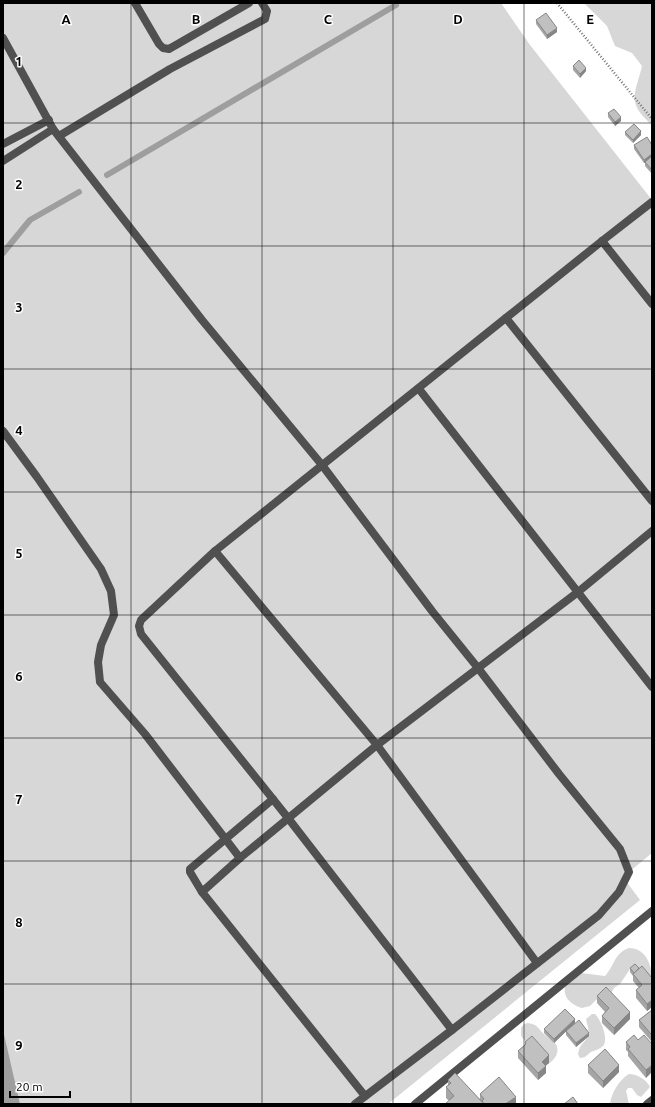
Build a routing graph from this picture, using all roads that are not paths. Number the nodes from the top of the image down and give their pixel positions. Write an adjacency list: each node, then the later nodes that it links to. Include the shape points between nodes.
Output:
1 (134, 3): 2 (street, via 159,44 169,49)
2 (249, 3)
3 (262, 3): 7 (street, via 267,11 265,19 170,69)
4 (3, 38): 5 (street)
5 (49, 120): 6 (street); 8 (street)
6 (53, 129): 7 (street); 9 (street)
7 (59, 136): 16 (street, via 202,320)
8 (3, 144)
9 (3, 161)
10 (652, 202): 11 (street)
11 (602, 241): 12 (street); 13 (street)
12 (652, 304)
13 (506, 318): 14 (street); 17 (street)
14 (419, 389): 16 (street); 20 (street)
15 (3, 431): 26 (street, via 101,569 111,591 114,615 101,645 98,662 100,682 145,734)
16 (322, 465): 19 (street); 21 (street)
17 (652, 501)
18 (652, 532): 20 (street)
19 (215, 551): 23 (street); 24 (street, via 141,620 139,626 141,634)
20 (578, 592): 21 (street); 22 (street)
21 (478, 668): 23 (street); 30 (street, via 620,849 629,872 619,892 599,914)
22 (652, 686)
23 (377, 745): 25 (street); 30 (street)
24 (273, 799): 25 (street); 26 (street)
25 (288, 818): 27 (street); 31 (street)
26 (226, 839): 27 (street); 28 (street, via 190,869)
27 (240, 858): 28 (street)
28 (202, 892): 32 (street)
29 (652, 910): 35 (street)
30 (537, 963): 31 (street)
31 (452, 1030): 32 (street)
32 (365, 1096): 34 (street)
33 (652, 1100): 36 (street)
34 (355, 1104)
35 (415, 1104)
36 (647, 1104)

